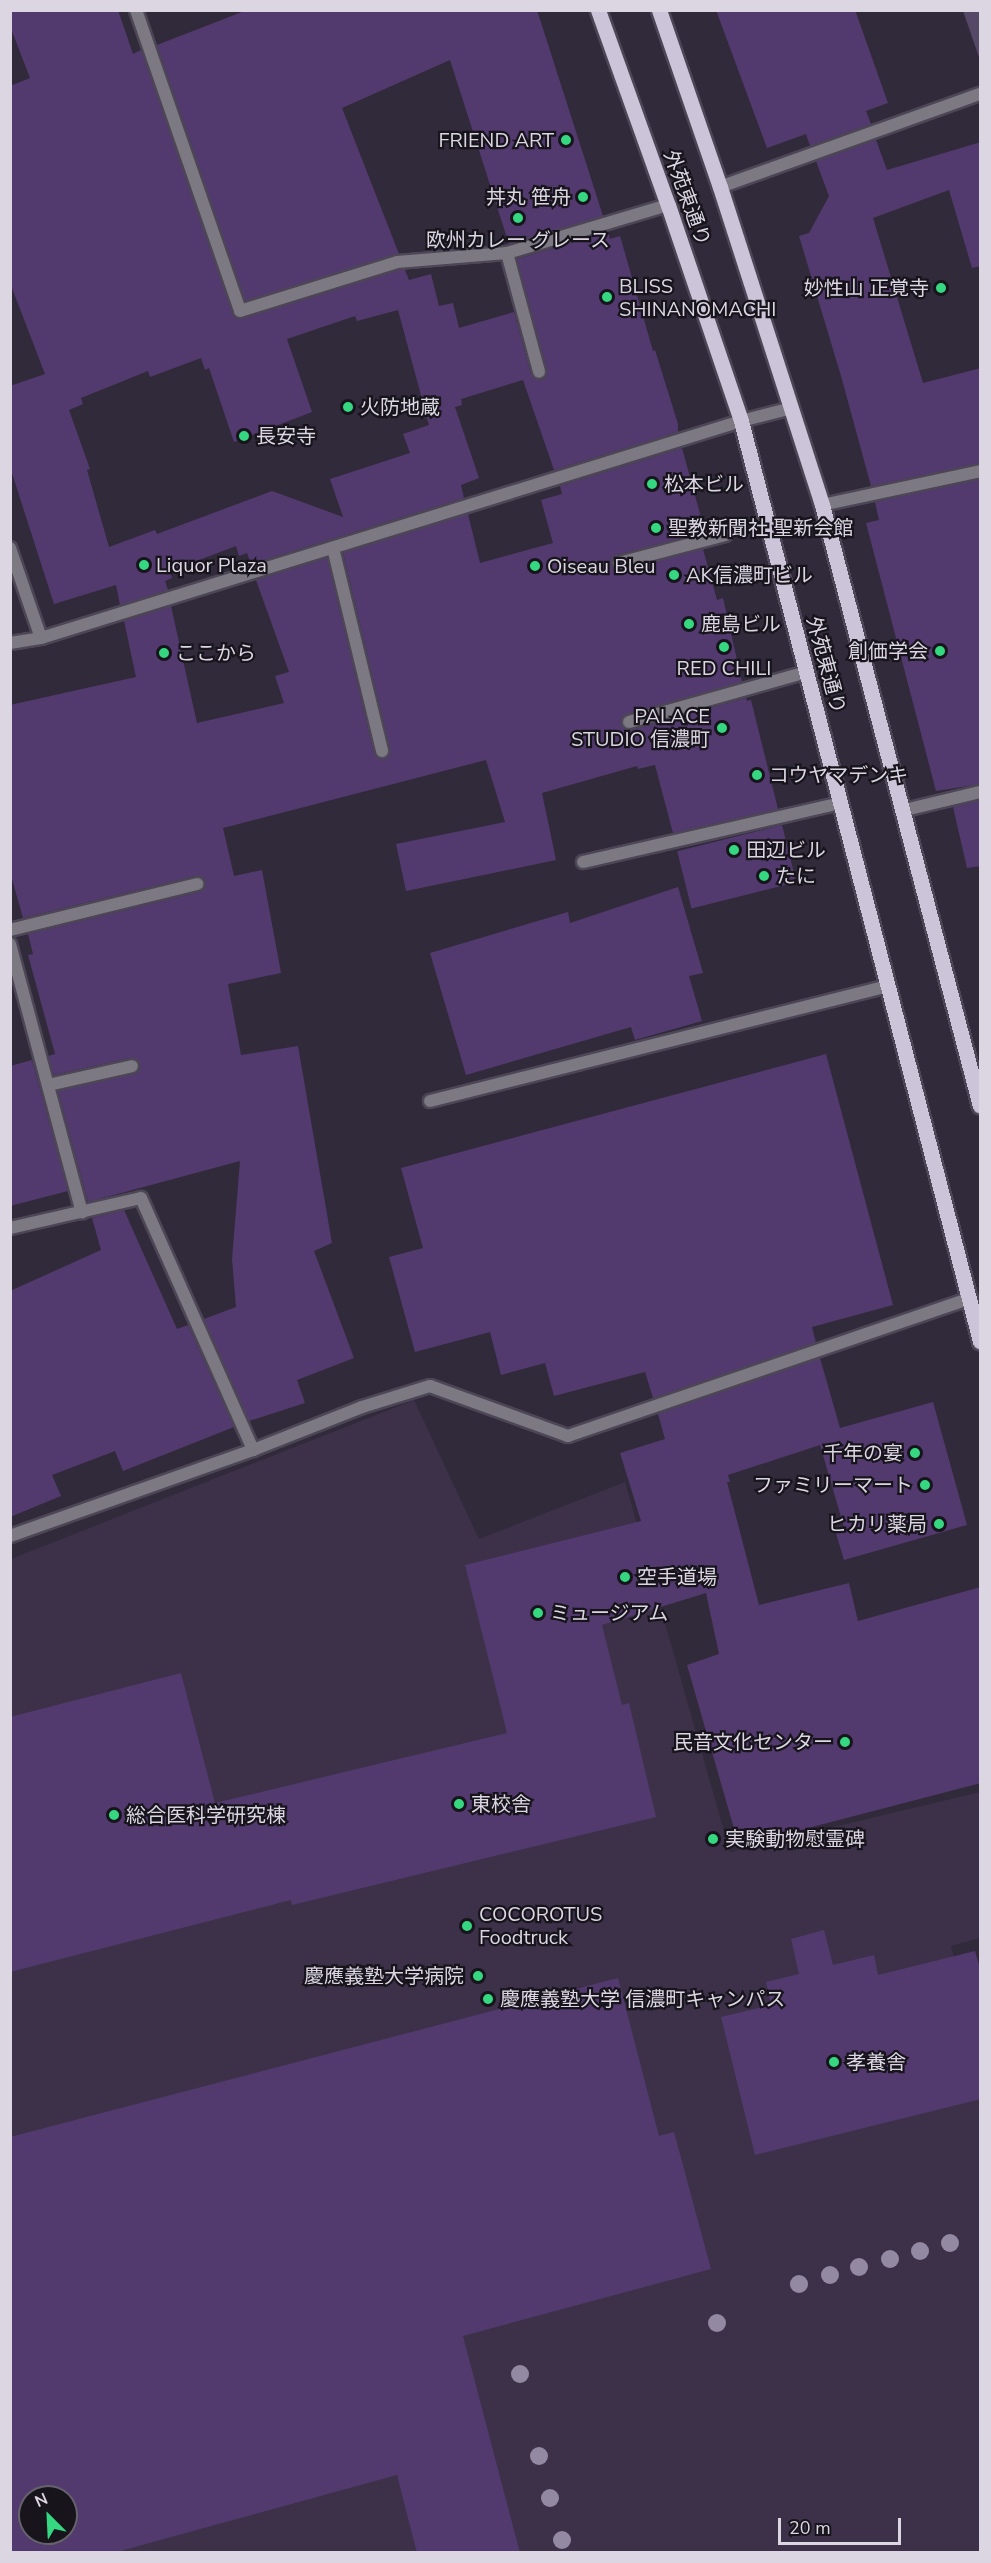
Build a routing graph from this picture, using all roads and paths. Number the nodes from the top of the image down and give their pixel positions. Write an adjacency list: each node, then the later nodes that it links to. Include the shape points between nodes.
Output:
1 (136, 10): 7 (street, via 240,311 397,262)
2 (598, 10): 6 (main road, 外苑東通り)
3 (659, 10): 5 (main road, 外苑東通り)
4 (981, 94): 5 (street)
5 (720, 187): 9 (main road, 外苑東通り)
6 (668, 205): 7 (street); 10 (main road, 外苑東通り)
7 (507, 254): 8 (street)
8 (539, 372)
9 (792, 408): 10 (street); 12 (main road, 外苑東通り)
10 (741, 421): 15 (street); 19 (main road, 外苑東通り)
11 (981, 471): 12 (street)
12 (822, 505): 24 (main road, 外苑東通り)
13 (725, 535): 16 (street)
14 (10, 548): 17 (street)
15 (333, 548): 17 (street); 21 (street)
16 (620, 563)
17 (41, 638): 18 (street)
18 (10, 643)
19 (807, 672): 20 (street); 23 (main road, 外苑東通り)
20 (629, 722)
21 (382, 751)
22 (981, 792): 24 (street)
23 (841, 803): 25 (street); 29 (main road, 外苑東通り)
24 (904, 810): 31 (main road, 外苑東通り)
25 (583, 862)
26 (197, 884): 27 (street)
27 (10, 930)
28 (10, 944): 32 (street)
29 (889, 986): 33 (street); 37 (main road, 外苑東通り)
30 (132, 1066): 32 (street)
31 (978, 1084): 34 (main road, 外苑東通り)
32 (48, 1085): 35 (street)
33 (430, 1101)
34 (981, 1106)
35 (82, 1214): 36 (street); 39 (street, via 141,1198)
36 (10, 1228)
37 (969, 1299): 38 (main road, 外苑東通り); 39 (street, via 568,1436 430,1386 362,1407)
38 (981, 1341)
39 (253, 1450): 40 (street)
40 (10, 1536)

